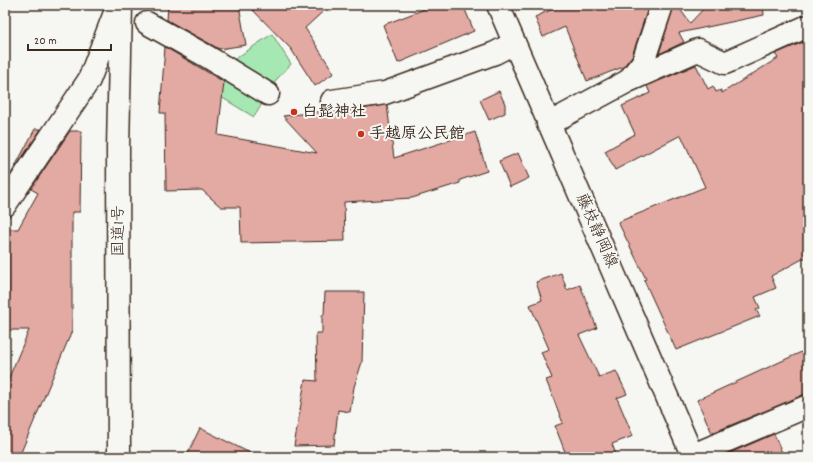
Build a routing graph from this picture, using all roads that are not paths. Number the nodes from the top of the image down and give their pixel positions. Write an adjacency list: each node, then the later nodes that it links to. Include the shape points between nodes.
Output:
1 (120, 5): 11 (main road, via 89,80); 14 (main road, 国道1号)
2 (498, 5): 6 (main road, 藤枝静岡線)
3 (662, 5): 7 (main road, via 643,62)
4 (147, 23): 8 (main road)
5 (807, 28): 7 (main road, via 725,63 698,50)
6 (514, 43): 9 (main road, via 385,93); 10 (main road, 藤枝静岡線)
7 (628, 81): 10 (main road)
8 (268, 94)
9 (332, 101)
10 (548, 124): 13 (main road, 藤枝静岡線)
11 (5, 206)
12 (808, 406): 13 (main road)
13 (693, 456)
14 (119, 457)

